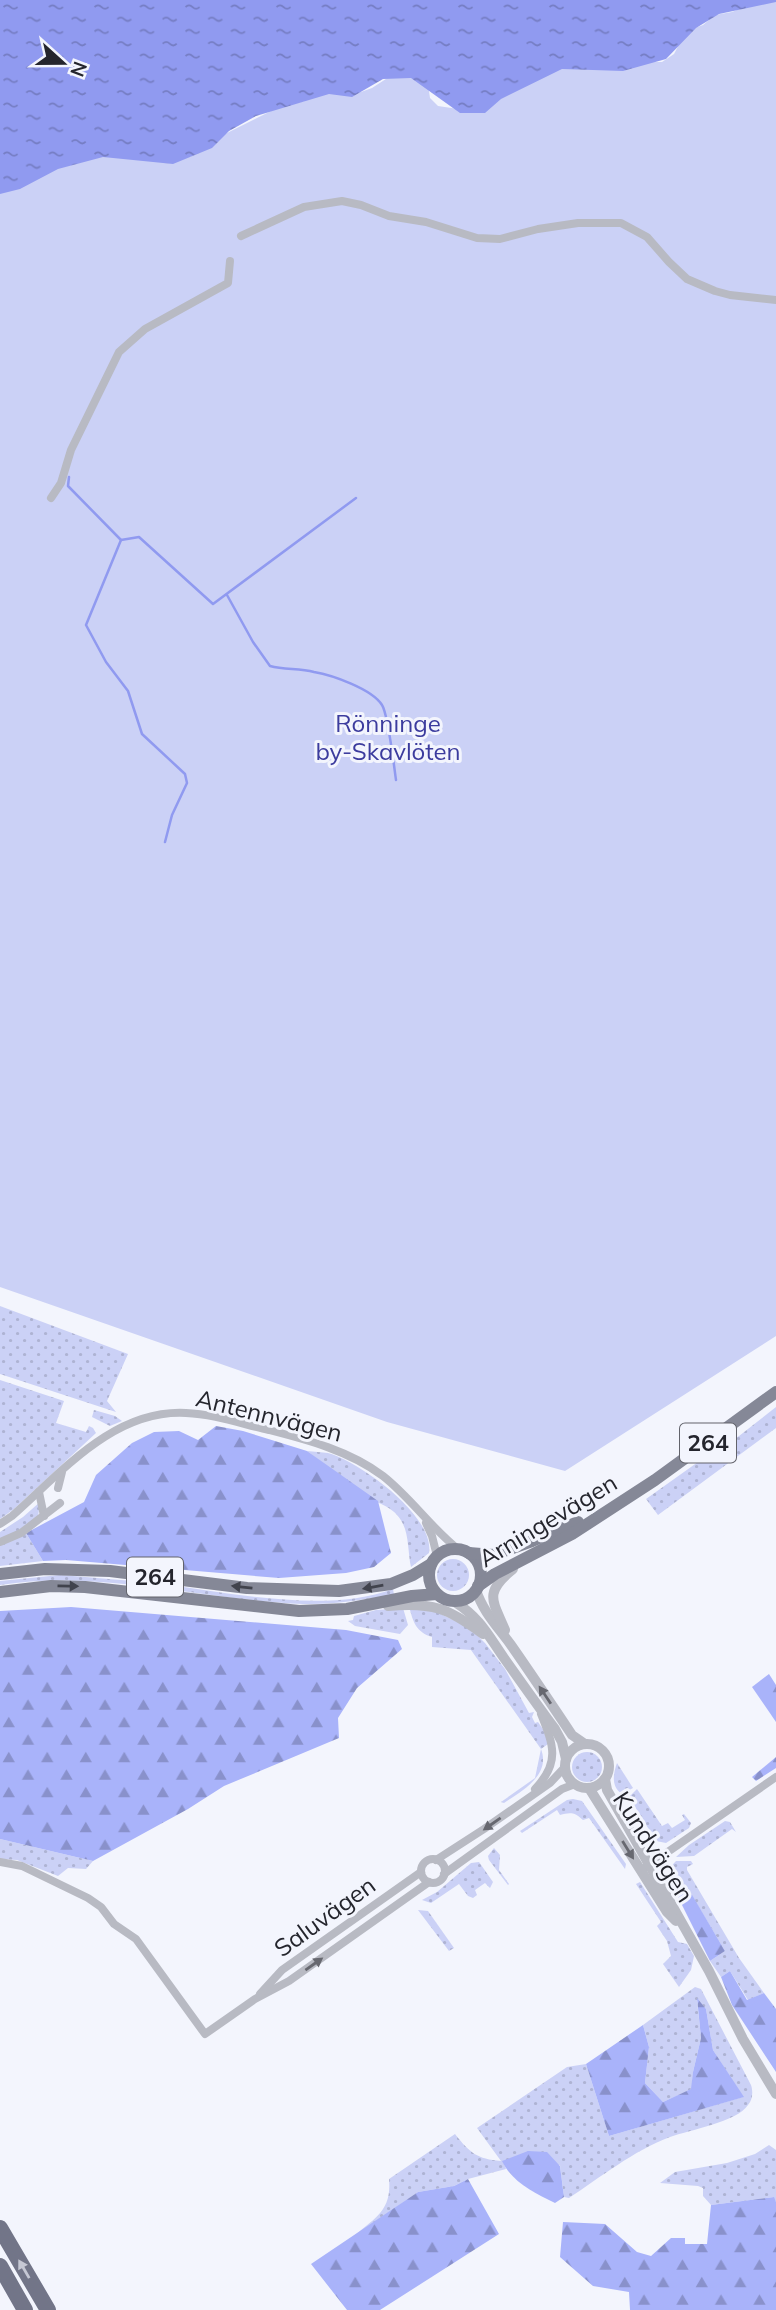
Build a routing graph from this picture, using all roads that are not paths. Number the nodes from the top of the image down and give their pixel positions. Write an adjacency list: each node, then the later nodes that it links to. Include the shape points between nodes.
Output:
1 (241, 236): 3 (street, via 296,210 342,201 477,238 500,239 578,223 621,223 647,237 687,278 730,295)
2 (230, 261): 4 (street, via 228,283 145,329 118,352)
3 (776, 300)
4 (51, 498)
5 (776, 1392): 8 (main road, Arningevägen / 264)
6 (62, 1472): 7 (street); 9 (street, Antennvägen); 11 (street, Antennvägen, via 98,1441 127,1424 160,1414 186,1413 298,1437 346,1454 382,1475)
7 (58, 1488)
8 (639, 1491): 15 (main road, Arningevägen / 264, via 568,1527 493,1555); 16 (main road, Arningevägen / 264)
9 (39, 1492): 12 (street); 13 (street, Antennvägen)
10 (60, 1503): 12 (street)
11 (421, 1514): 15 (street, Antennvägen); 17 (street, Antennvägen, via 432,1536)
12 (44, 1516): 14 (street)
13 (0, 1524)
14 (0, 1542)
15 (464, 1551): 17 (main road, 264, via 447,1550); 19 (main road, via 480,1568)
16 (533, 1553): 19 (main road, Arningevägen / 264); 25 (street, via 494,1588 492,1602)
17 (434, 1560): 18 (main road, 264, one-way to 18, via 391,1584 339,1591 247,1588 110,1571 45,1569); 21 (main road, via 429,1580)
18 (0, 1574)
19 (477, 1588): 22 (main road, 264); 25 (street, via 480,1604)
20 (0, 1592): 23 (main road, 264, one-way to 23, via 85,1587 277,1610)
21 (437, 1594): 22 (main road); 23 (main road, 264)
22 (455, 1602): 24 (street, via 471,1613)
23 (347, 1609): 24 (street, via 416,1603 433,1606 461,1617)
24 (492, 1640): 26 (street)
25 (509, 1643): 27 (street, one-way to 25, via 572,1735)
26 (536, 1702): 28 (street, via 555,1729); 33 (street, via 553,1756 543,1779)
27 (585, 1744): 28 (street, via 573,1749); 30 (street, via 605,1753 609,1764)
28 (566, 1763): 31 (street); 33 (street, Saluvägen, via 550,1783)
29 (776, 1777): 36 (street)
30 (605, 1779): 32 (street); 36 (street, Kundvägen)
31 (575, 1784): 32 (street); 38 (street, Saluvägen)
32 (589, 1788): 36 (street, Kundvägen, one-way to 36)
33 (523, 1802): 34 (street, Saluvägen, one-way to 34)
34 (436, 1860): 37 (street, Saluvägen, via 427,1861); 38 (street)
35 (0, 1862): 40 (street, Saluvägen, via 22,1866 101,1907 114,1924 136,1939 205,2034)
36 (645, 1868): 41 (street, Kundvägen, via 684,1927)
37 (421, 1872): 39 (street); 40 (street, Saluvägen, via 282,1970)
38 (444, 1874): 39 (street, Saluvägen, via 437,1882)
39 (429, 1882): 40 (street, Saluvägen, one-way to 39, via 289,1981)
40 (255, 1998)
41 (776, 2094)
42 (0, 2228): 45 (highway, one-way to 42)
43 (0, 2266): 44 (highway)
44 (25, 2310)
45 (48, 2310)

